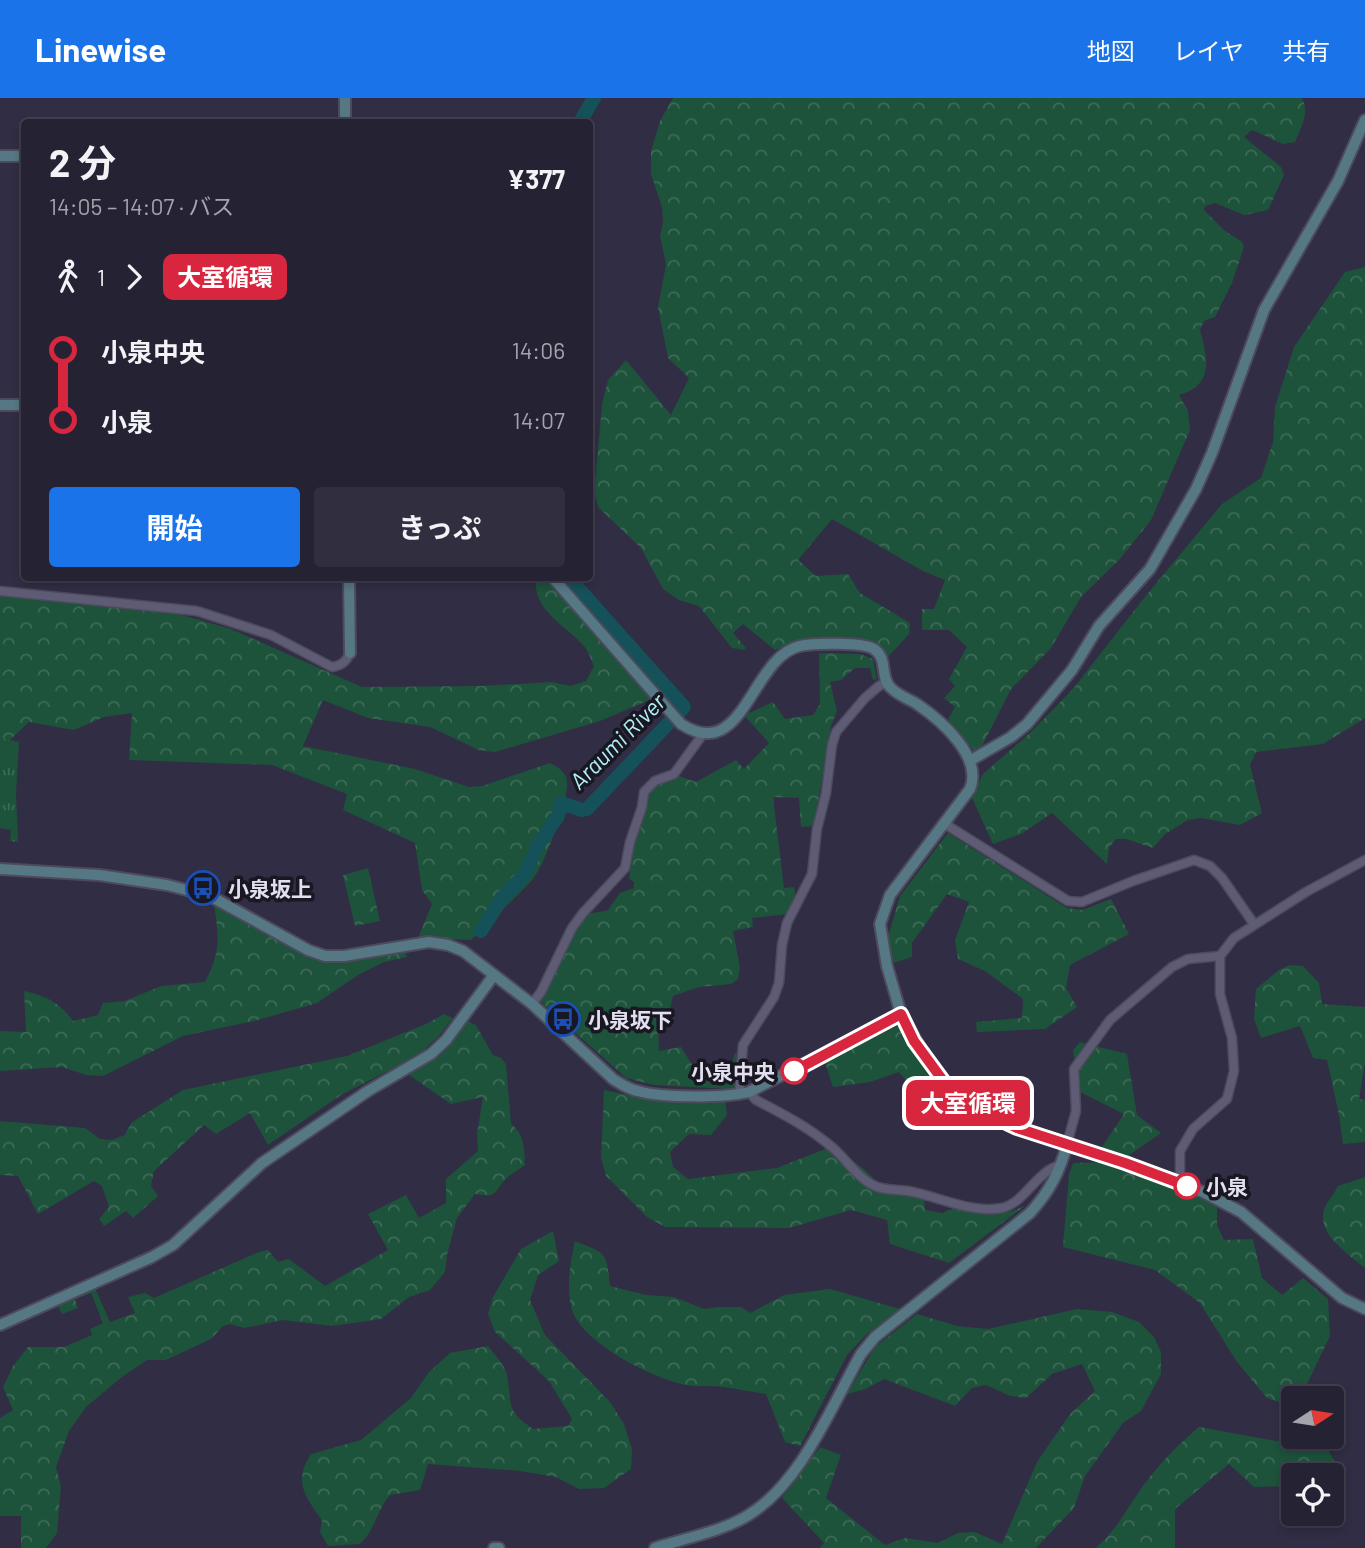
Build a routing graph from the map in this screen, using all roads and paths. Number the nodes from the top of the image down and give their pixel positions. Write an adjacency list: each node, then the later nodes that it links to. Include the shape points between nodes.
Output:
1 (345, 98): 2 (street)
2 (345, 119)
3 (1365, 120): 14 (street, via 1338,181 1264,310 1212,453 1150,569 1099,626 1063,682 1027,724)
4 (0, 156): 5 (street)
5 (21, 156)
6 (0, 405): 7 (street)
7 (21, 405)
8 (349, 581): 11 (street)
9 (556, 581): 13 (street, via 681,724)
10 (0, 591): 11 (street, via 197,611 271,635 332,667 341,665)
11 (350, 653)
12 (887, 683): 13 (street, via 881,656 872,648 796,647 776,660 749,703 724,728); 14 (street, via 936,719); 23 (street, via 865,698 836,732 812,874 787,923 774,997 743,1045)
13 (703, 734): 21 (street, via 674,774 644,792 625,868 572,929)
14 (971, 760): 15 (street, via 974,779 970,789)
15 (945, 824): 18 (street, via 1075,903 1174,866 1194,860 1205,863 1222,878); 22 (street, via 890,895 882,913 887,966)
16 (1365, 859): 18 (street)
17 (0, 869): 20 (street, via 99,875 210,896 325,956 429,942 448,945)
18 (1254, 924): 19 (street, via 1234,938)
19 (1220, 957): 24 (street, via 1188,959 1172,967 1111,1020 1074,1069 1076,1111); 26 (street, via 1220,994 1232,1038 1234,1071 1227,1099 1193,1129 1183,1145)
20 (494, 975): 21 (street); 28 (street, via 431,1054 262,1163 173,1245)
21 (532, 1004): 23 (street, via 628,1088 659,1094)
22 (901, 1014): 23 (street); 24 (street, via 930,1066 955,1095 989,1116)
23 (744, 1094): 25 (street, via 794,1120 835,1149 870,1184 885,1189 1000,1209)
24 (1067, 1144): 25 (street); 26 (street)
25 (1061, 1165): 31 (street, via 1030,1213 875,1337 798,1467 773,1498 729,1524)
26 (1177, 1182): 27 (street, via 1241,1212 1342,1298)
27 (1365, 1309)
28 (0, 1325)
29 (494, 1548): 30 (street)
30 (499, 1548)
31 (655, 1548)

